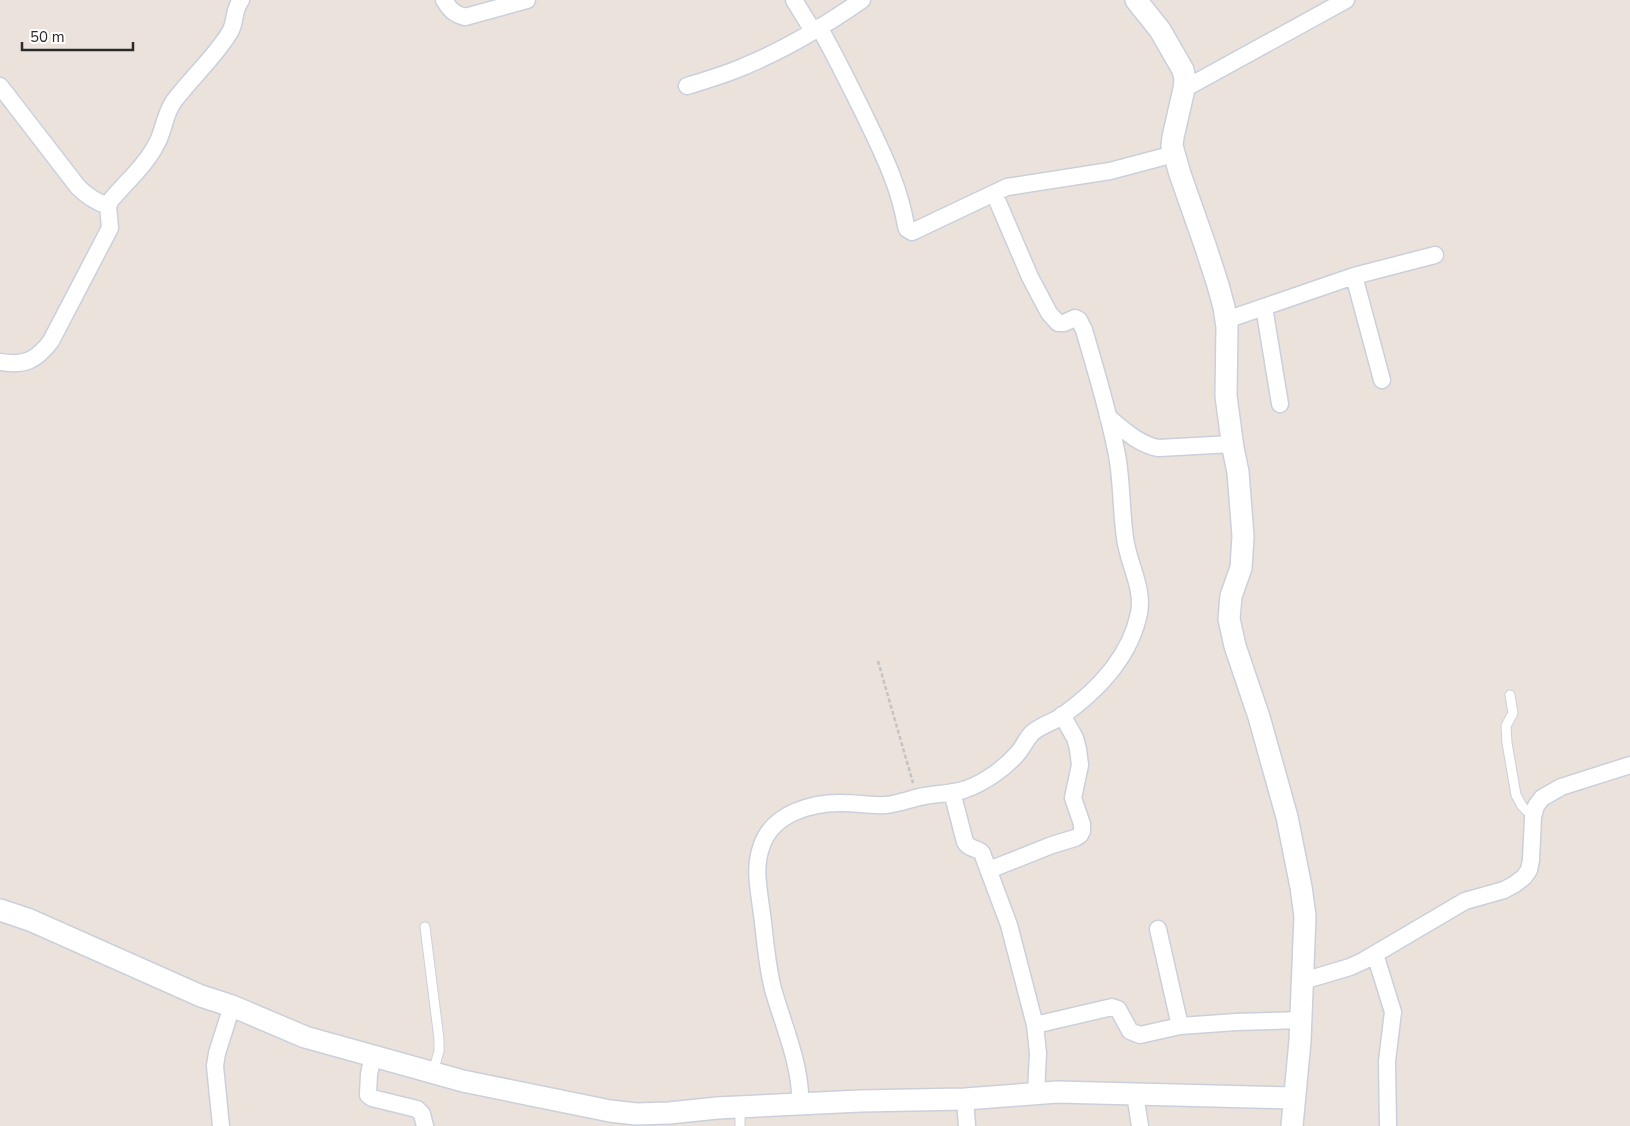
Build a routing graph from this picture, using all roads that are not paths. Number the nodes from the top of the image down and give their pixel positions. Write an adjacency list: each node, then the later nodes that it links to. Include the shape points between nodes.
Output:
1 (241, 0): 14 (street, via 231,31 173,102 158,143)
2 (444, 0): 3 (street, via 451,11 465,17)
3 (527, 0)
4 (794, 0): 8 (street)
5 (862, 0): 8 (street)
6 (1136, 0): 11 (street, via 1177,57 1185,79)
7 (1346, 0): 11 (street)
8 (816, 29): 10 (street, via 745,66); 13 (street, via 835,56 886,160 897,187 907,230 916,232)
9 (0, 86): 14 (street, via 78,187 97,203)
10 (687, 86)
11 (1184, 89): 12 (street, via 1172,137)
12 (1174, 154): 13 (street, via 1118,169 1016,185); 18 (street)
13 (994, 193): 22 (street, via 1049,313 1058,323 1075,318 1081,323)
14 (108, 206): 19 (street, via 110,228 51,341 43,351 24,363)
15 (1436, 255): 16 (street)
16 (1354, 276): 17 (street); 20 (street)
17 (1264, 307): 18 (street); 21 (street)
18 (1226, 320): 23 (street, via 1226,396)
19 (0, 362)
20 (1382, 380)
21 (1280, 404)
22 (1108, 417): 23 (street, via 1150,447); 25 (street, via 1117,453 1125,540 1140,601 1139,613 1128,646 1116,665 1093,691)
23 (1232, 444): 34 (street, via 1240,496 1243,555 1230,596 1229,619 1287,816 1305,916)
24 (1510, 696): 28 (lane, via 1513,713 1506,726 1507,743 1516,795)
25 (1062, 715): 27 (street, via 1035,731 1016,756 1001,768 968,789); 29 (street, via 1078,749 1080,765 1073,798 1082,831 1074,838)
26 (1630, 765): 28 (street, via 1550,792 1536,806)
27 (952, 792): 29 (street, via 966,844 980,851); 45 (street, via 894,804 841,802 810,807 778,821 768,832 757,873 772,986 800,1079)
28 (1533, 816): 33 (street, via 1532,860 1524,877 1504,890 1465,900)
29 (989, 870): 37 (street, via 1008,925)
30 (0, 910): 35 (street, via 30,920 201,996)
31 (425, 927): 40 (lane, via 439,1039)
32 (1158, 929): 38 (street)
33 (1375, 954): 34 (street, via 1350,967); 53 (street, via 1393,1012 1387,1061)
34 (1303, 981): 36 (street)
35 (232, 1006): 39 (street); 48 (street, via 215,1066)
36 (1301, 1020): 38 (street); 43 (street)
37 (1035, 1025): 38 (street, via 1112,1007 1118,1009 1130,1031 1140,1035); 41 (street, via 1038,1053)
38 (1180, 1026)
39 (371, 1065): 40 (street); 49 (street, via 367,1093 372,1098 417,1109)
40 (432, 1073): 47 (street)
41 (1036, 1093): 42 (street); 44 (street)
42 (1135, 1094): 43 (street); 51 (street)
43 (1294, 1098): 52 (street)
44 (965, 1099): 45 (street); 50 (street)
45 (800, 1104): 46 (street)
46 (740, 1118): 47 (street, via 669,1114)
47 (621, 1119)
48 (221, 1126)
49 (425, 1126)
50 (967, 1126)
51 (1140, 1126)
52 (1292, 1126)
53 (1388, 1126)

